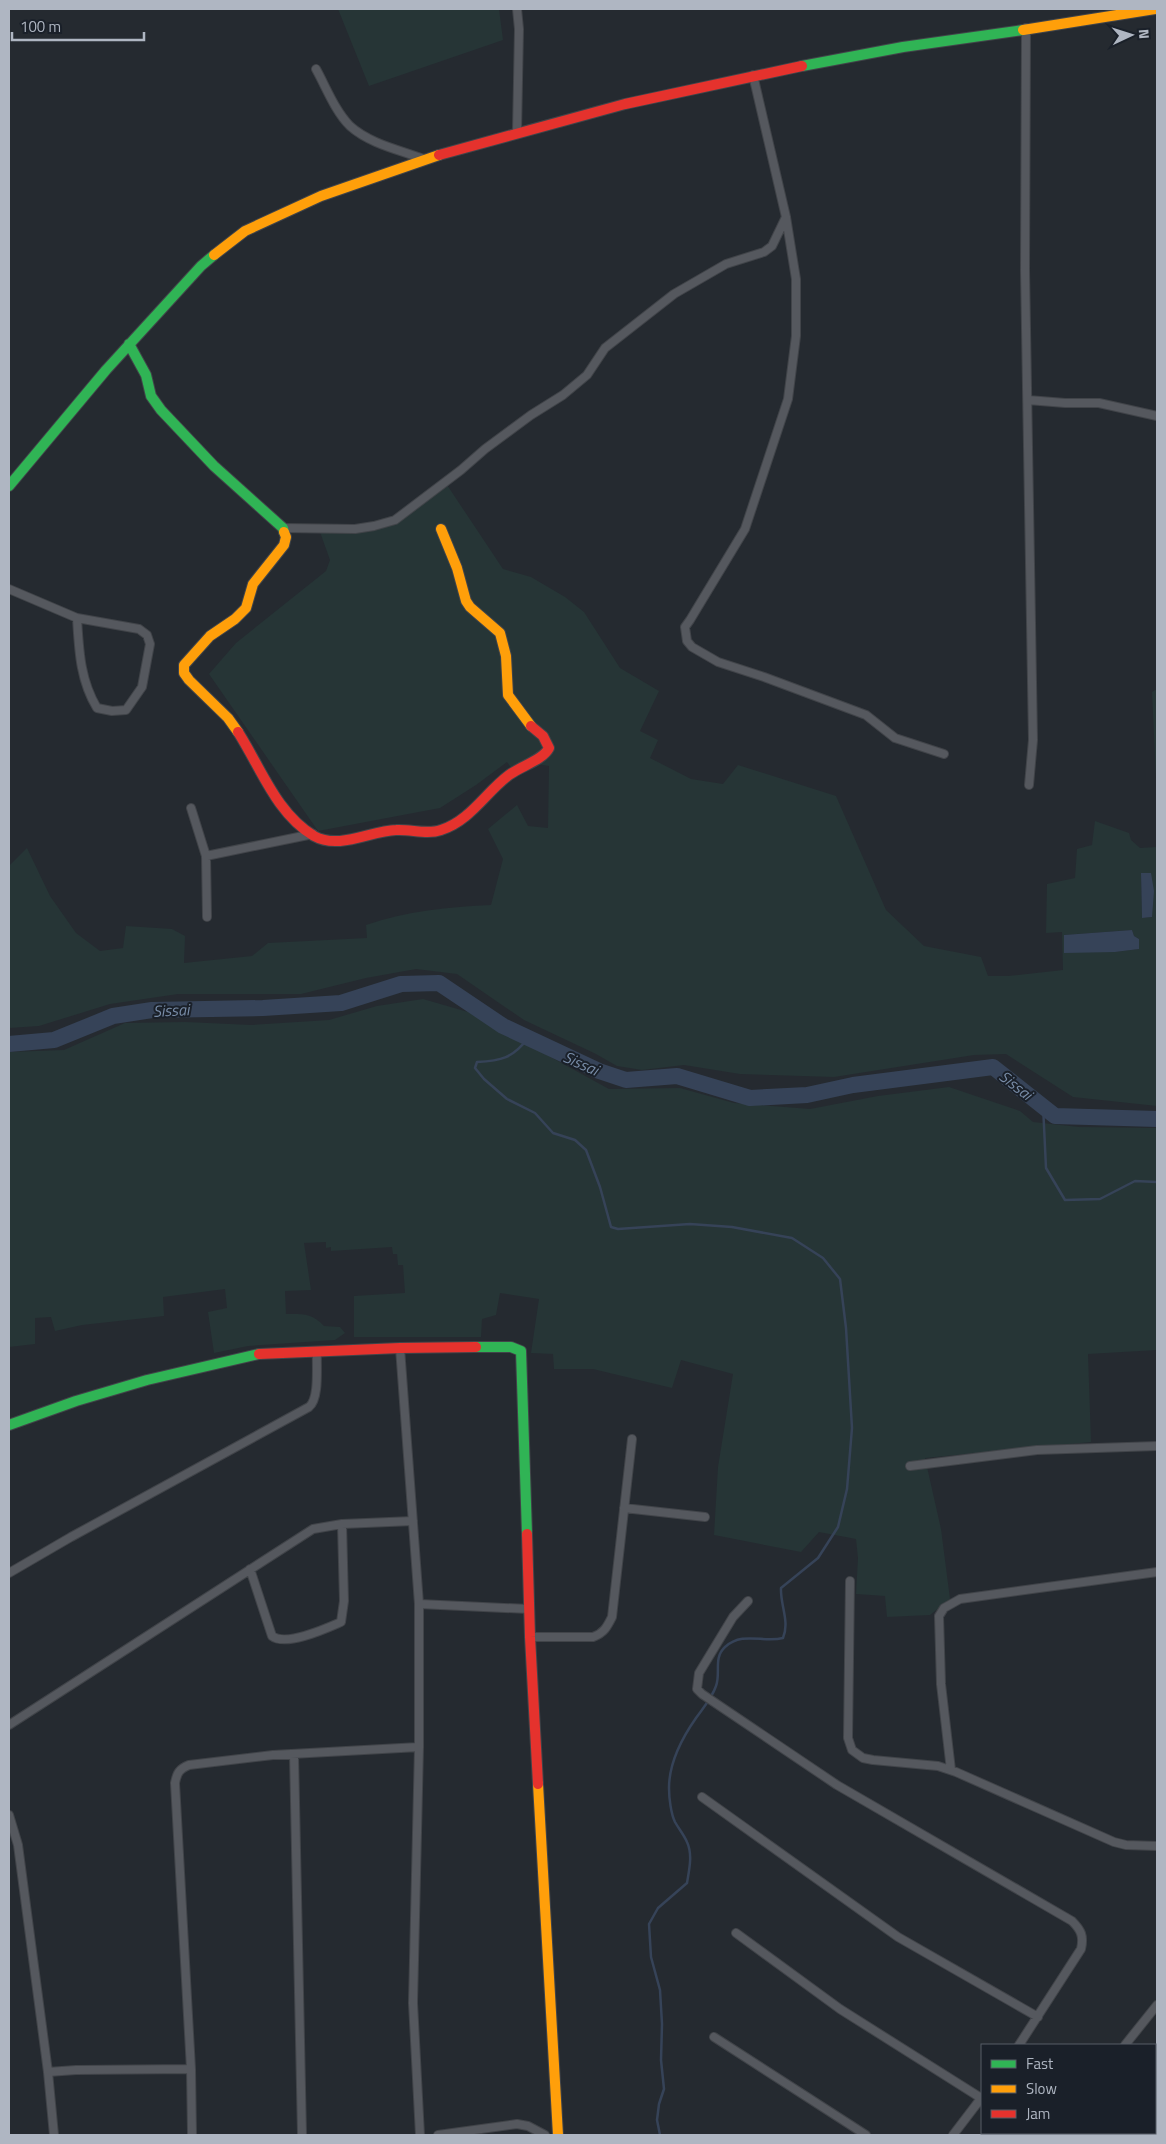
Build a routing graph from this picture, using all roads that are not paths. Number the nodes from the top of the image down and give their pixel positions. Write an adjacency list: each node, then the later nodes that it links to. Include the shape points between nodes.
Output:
1 (517, 9): 6 (street)
2 (1155, 9): 3 (street)
3 (1026, 28): 5 (street, via 903,46); 10 (street)
4 (316, 69): 7 (street, via 350,125 368,138)
5 (753, 75): 6 (street); 8 (street)
6 (517, 132): 7 (street)
7 (424, 158): 9 (street, via 321,196 245,231 200,266)
8 (786, 217): 13 (street, via 772,246 764,252 726,264 674,294 605,348 586,375 564,395 523,421 395,520 355,529); 17 (street, via 796,278 796,336 788,399 745,529 685,633 692,647 718,662 866,716 895,738)
9 (129, 344): 12 (street); 13 (street, via 146,375 151,396 161,410 220,471)
10 (1028, 400): 11 (street, via 1099,403); 18 (street, via 1033,740)
11 (1157, 416)
12 (9, 486)
13 (283, 528): 20 (street, via 284,545 252,584 246,608 210,636 184,665 184,670 188,679 233,724 298,824)
14 (441, 529): 20 (street, via 466,601 500,633 506,656 508,695 534,731 548,743 546,754 507,776 461,819 439,831 391,829 337,841)
15 (9, 589): 16 (street)
16 (77, 618): 16 (street, via 139,629 147,635 150,644 142,687 126,710 97,708 88,693 80,666)
17 (944, 754)
18 (1028, 785)
19 (190, 808): 21 (street)
20 (313, 834): 21 (street)
21 (206, 856): 22 (street)
22 (207, 917)
23 (400, 1348): 24 (street); 31 (street); 39 (street, via 511,1347 521,1350)
24 (317, 1350): 25 (street, via 255,1354 216,1363 76,1401); 35 (street, via 316,1396 309,1407)
25 (9, 1425)
26 (632, 1439): 29 (street)
27 (1157, 1446): 28 (street, via 1037,1450)
28 (910, 1466)
29 (624, 1508): 30 (street); 40 (street, via 612,1617 606,1629 593,1637)
30 (705, 1517)
31 (414, 1521): 32 (street); 38 (street)
32 (342, 1524): 33 (street, via 313,1529); 33 (street, via 344,1601 341,1622 288,1639 272,1636)
33 (250, 1569): 41 (street)
34 (1157, 1572): 44 (street, via 960,1599 944,1608 938,1616 941,1684)
35 (9, 1573)
36 (850, 1581): 44 (street, via 848,1738 852,1750 873,1760)
37 (748, 1601): 50 (street, via 733,1617 698,1673 698,1689 719,1707 838,1785 1072,1921 1082,1934 1081,1948)
38 (419, 1604): 39 (street); 42 (street)
39 (529, 1609): 40 (street)
40 (530, 1637): 64 (street)
41 (9, 1725)
42 (419, 1747): 43 (street); 61 (street, via 413,2003)
43 (294, 1754): 54 (street, via 189,1765 177,1772 175,1783); 60 (street)
44 (951, 1770): 47 (street, via 1114,1842)
45 (702, 1797): 50 (street, via 898,1937)
46 (9, 1816): 55 (street, via 18,1845)
47 (1157, 1846)
48 (736, 1933): 56 (street, via 840,2009)
49 (1157, 2005): 53 (street)
50 (1038, 2017): 52 (street)
51 (714, 2037): 65 (street)
52 (1020, 2044)
53 (1126, 2044)
54 (191, 2069): 55 (street); 59 (street)
55 (48, 2072): 58 (street)
56 (981, 2097)
57 (981, 2099): 66 (street)
58 (54, 2135)
59 (192, 2135)
60 (302, 2135)
61 (420, 2135)
62 (438, 2135): 63 (street, via 517,2124)
63 (544, 2135)
64 (558, 2135)
65 (866, 2135)
66 (953, 2135)

